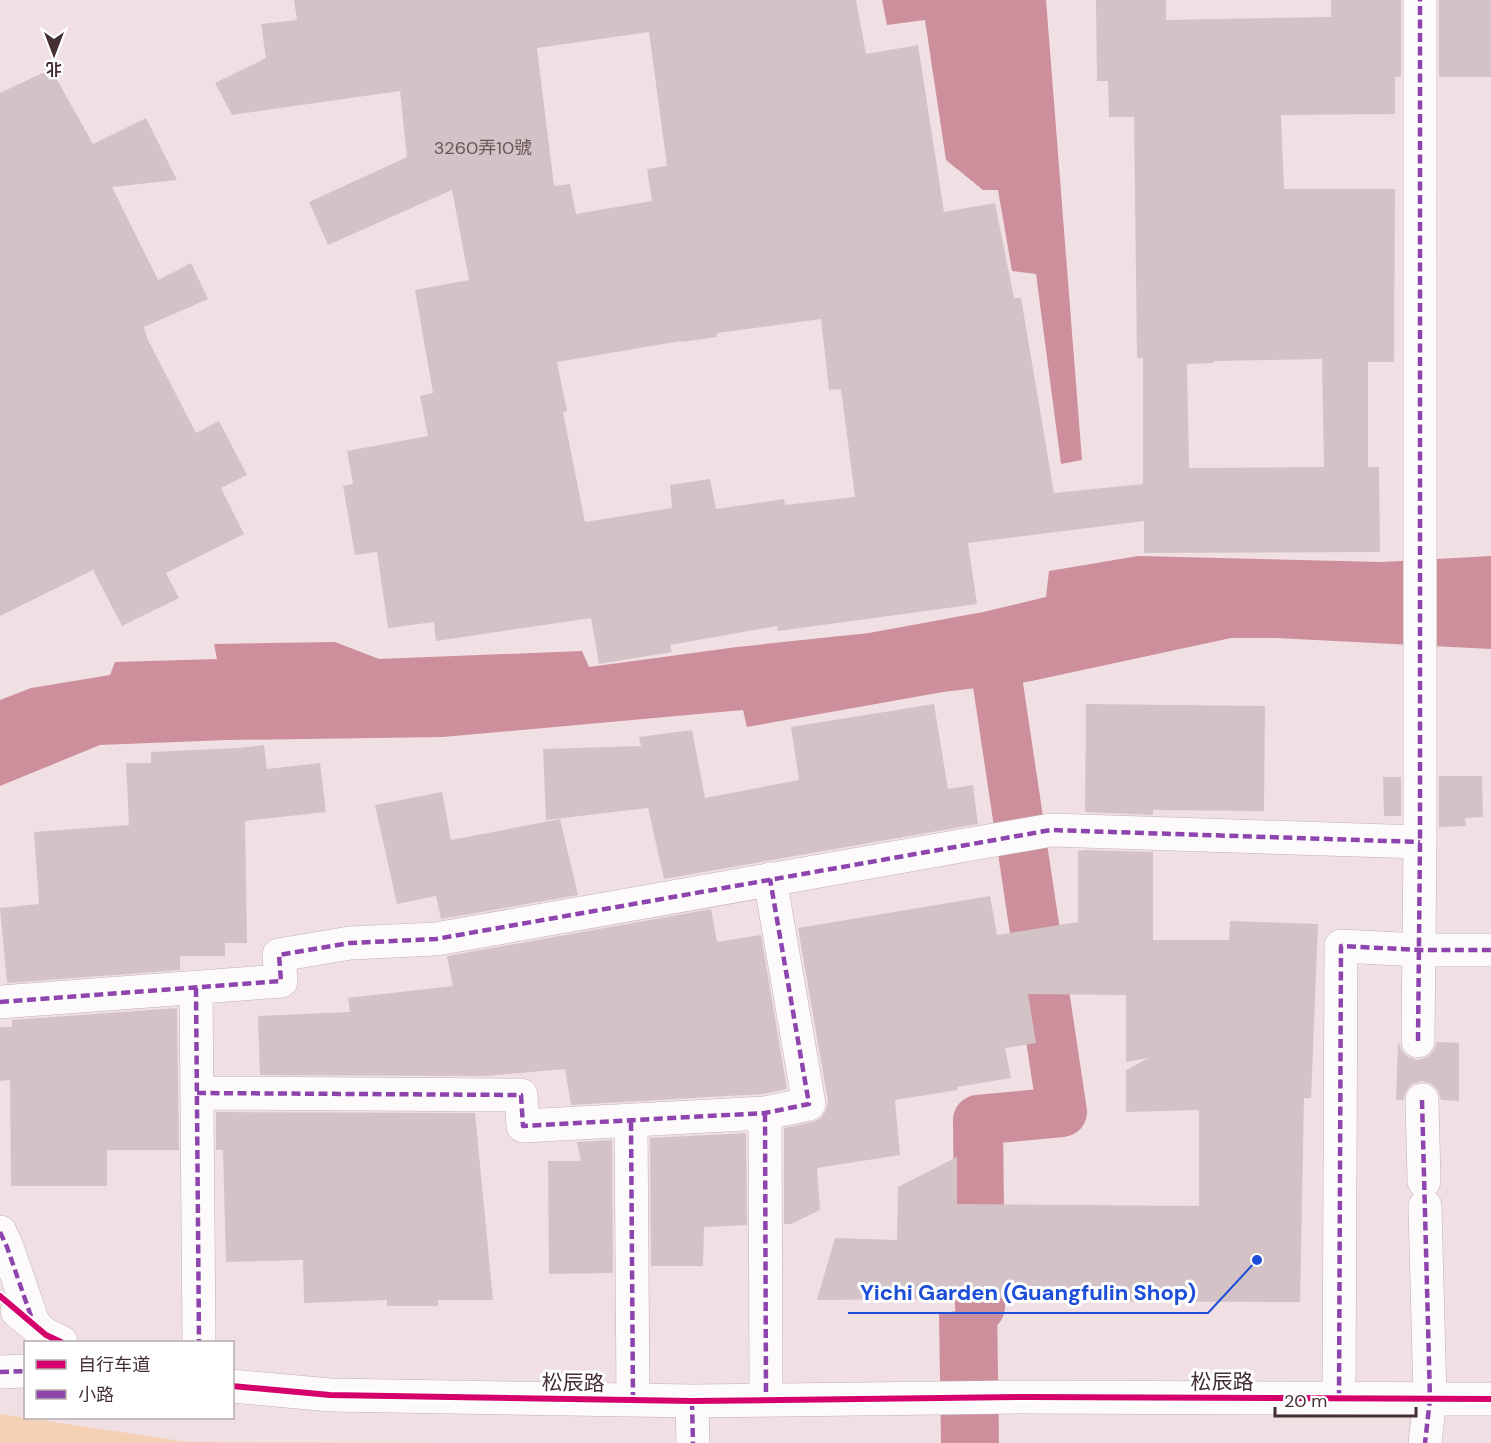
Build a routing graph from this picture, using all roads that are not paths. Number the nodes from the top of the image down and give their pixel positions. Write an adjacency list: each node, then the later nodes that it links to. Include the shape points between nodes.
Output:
1 (1420, 0): 2 (street)
2 (1420, 842): 3 (street, via 1051,830); 4 (street)
3 (770, 879): 6 (street, via 436,939 350,943 279,955 281,981); 11 (street, via 809,1104)
4 (1420, 950): 5 (street); 8 (street); 22 (street, via 1341,946)
5 (1491, 950)
6 (196, 988): 7 (street); 9 (street)
7 (0, 1002)
8 (1418, 1041)
9 (197, 1093): 12 (street, via 521,1095 524,1126); 17 (street)
10 (1422, 1100): 23 (street)
11 (765, 1113): 12 (street); 21 (street)
12 (631, 1122): 25 (street)
13 (0, 1232): 15 (street)
14 (0, 1296): 15 (street)
15 (34, 1325): 16 (street)
16 (59, 1341)
17 (199, 1341)
18 (24, 1371): 19 (street)
19 (0, 1372)
20 (234, 1386): 25 (street, 松辰路, via 330,1395)
21 (766, 1399): 22 (street, 松辰路); 26 (street, 松辰路)
22 (1339, 1399): 23 (street, 松辰路)
23 (1430, 1399): 24 (street, 松辰路); 28 (street)
24 (1491, 1399)
25 (633, 1400): 26 (street, 松辰路)
26 (692, 1401): 27 (street)
27 (693, 1443)
28 (1425, 1443)

